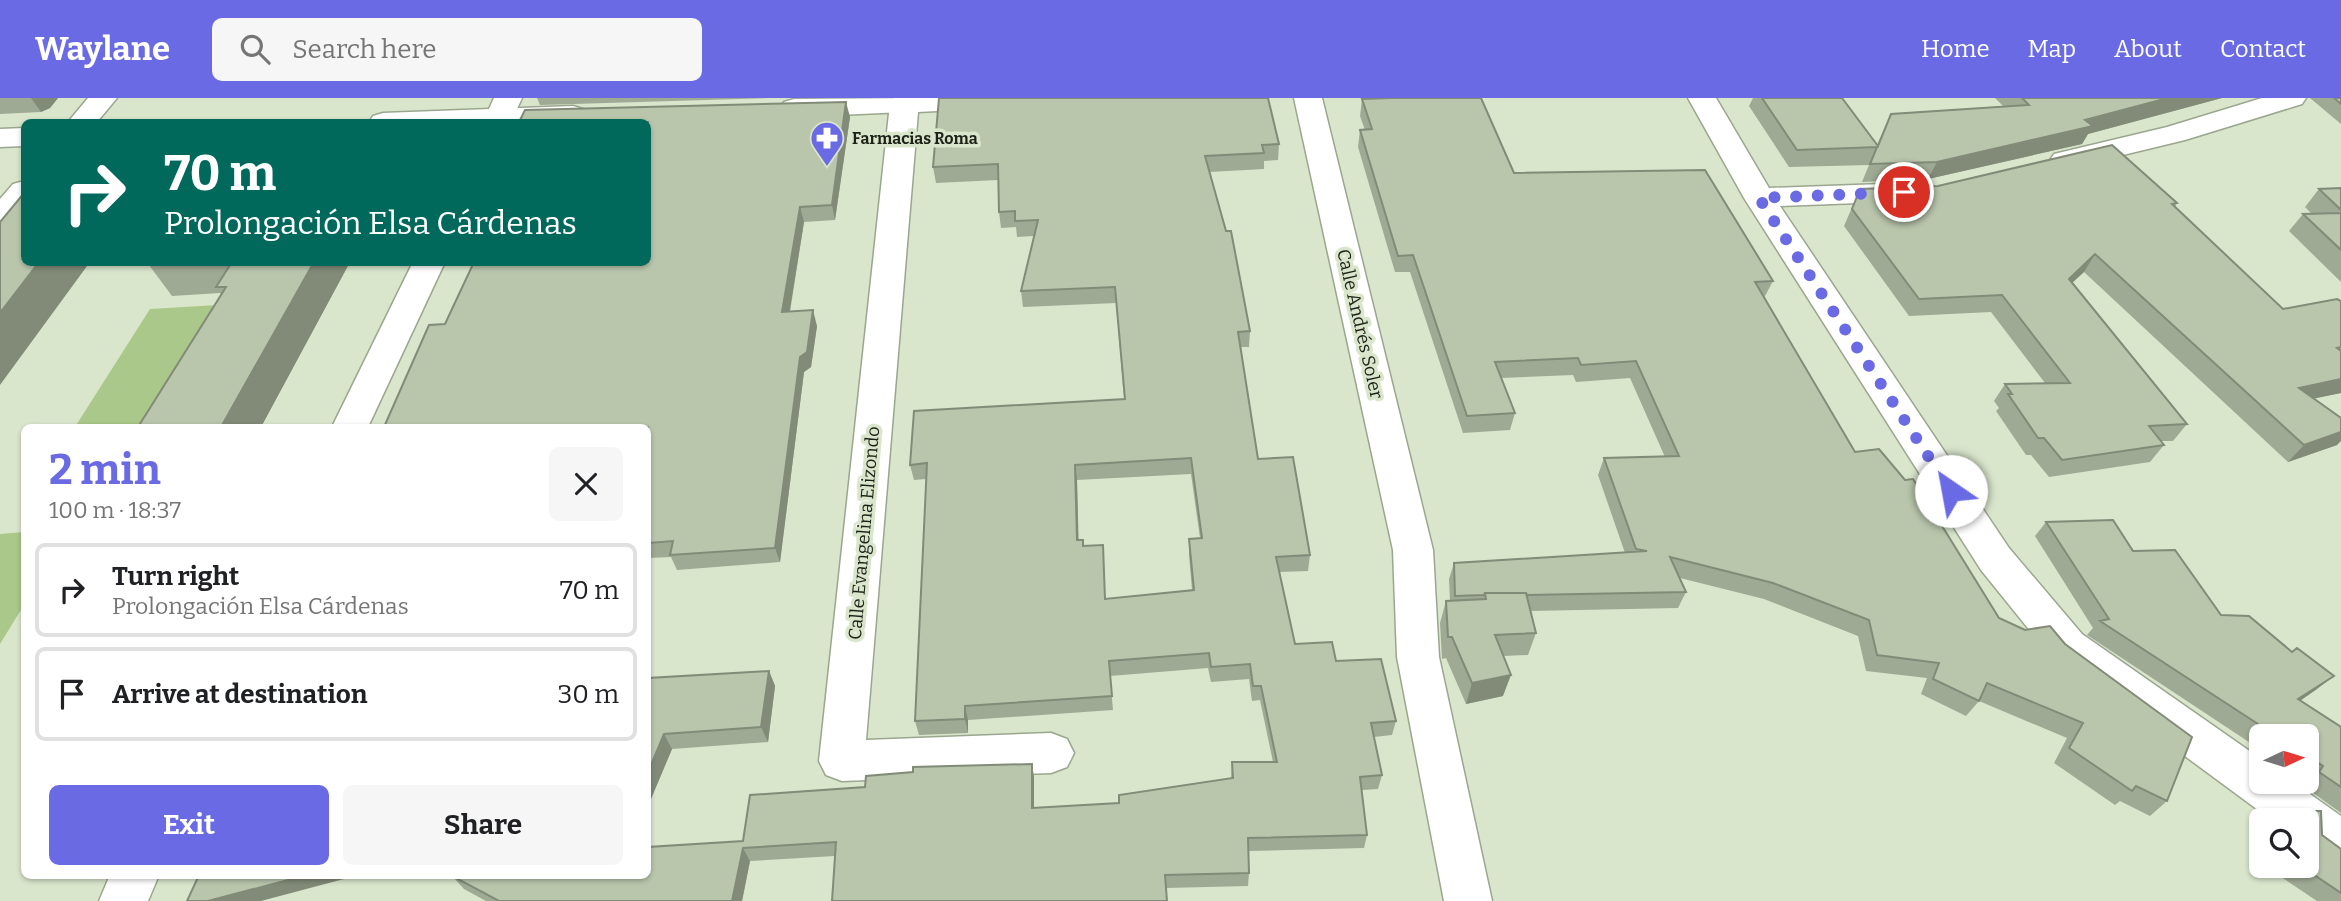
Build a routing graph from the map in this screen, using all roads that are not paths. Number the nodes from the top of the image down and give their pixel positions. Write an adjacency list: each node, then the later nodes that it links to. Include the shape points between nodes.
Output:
1 (103, 98): 10 (street)
2 (1034, 98): 6 (street)
3 (1308, 98): 25 (street, Calle Andrés Soler, via 1413,550 1418,657)
4 (1702, 98): 17 (street)
5 (2292, 98): 14 (street, via 2175,134)
6 (904, 101): 7 (street); 21 (street, Calle Evangelina Elizondo, via 842,761)
7 (764, 108)
8 (501, 113): 9 (street); 11 (street)
9 (597, 114)
10 (85, 119)
11 (422, 119)
12 (21, 137): 13 (street)
13 (0, 138)
14 (2032, 167)
15 (1941, 188): 17 (street)
16 (21, 194): 18 (street)
17 (1759, 198): 22 (street, via 1995,559 2067,646)
18 (0, 219)
19 (427, 266): 20 (street)
20 (352, 424)
21 (1051, 753)
22 (2341, 843)
23 (133, 879): 24 (street)
24 (123, 901)
25 (1468, 901)

